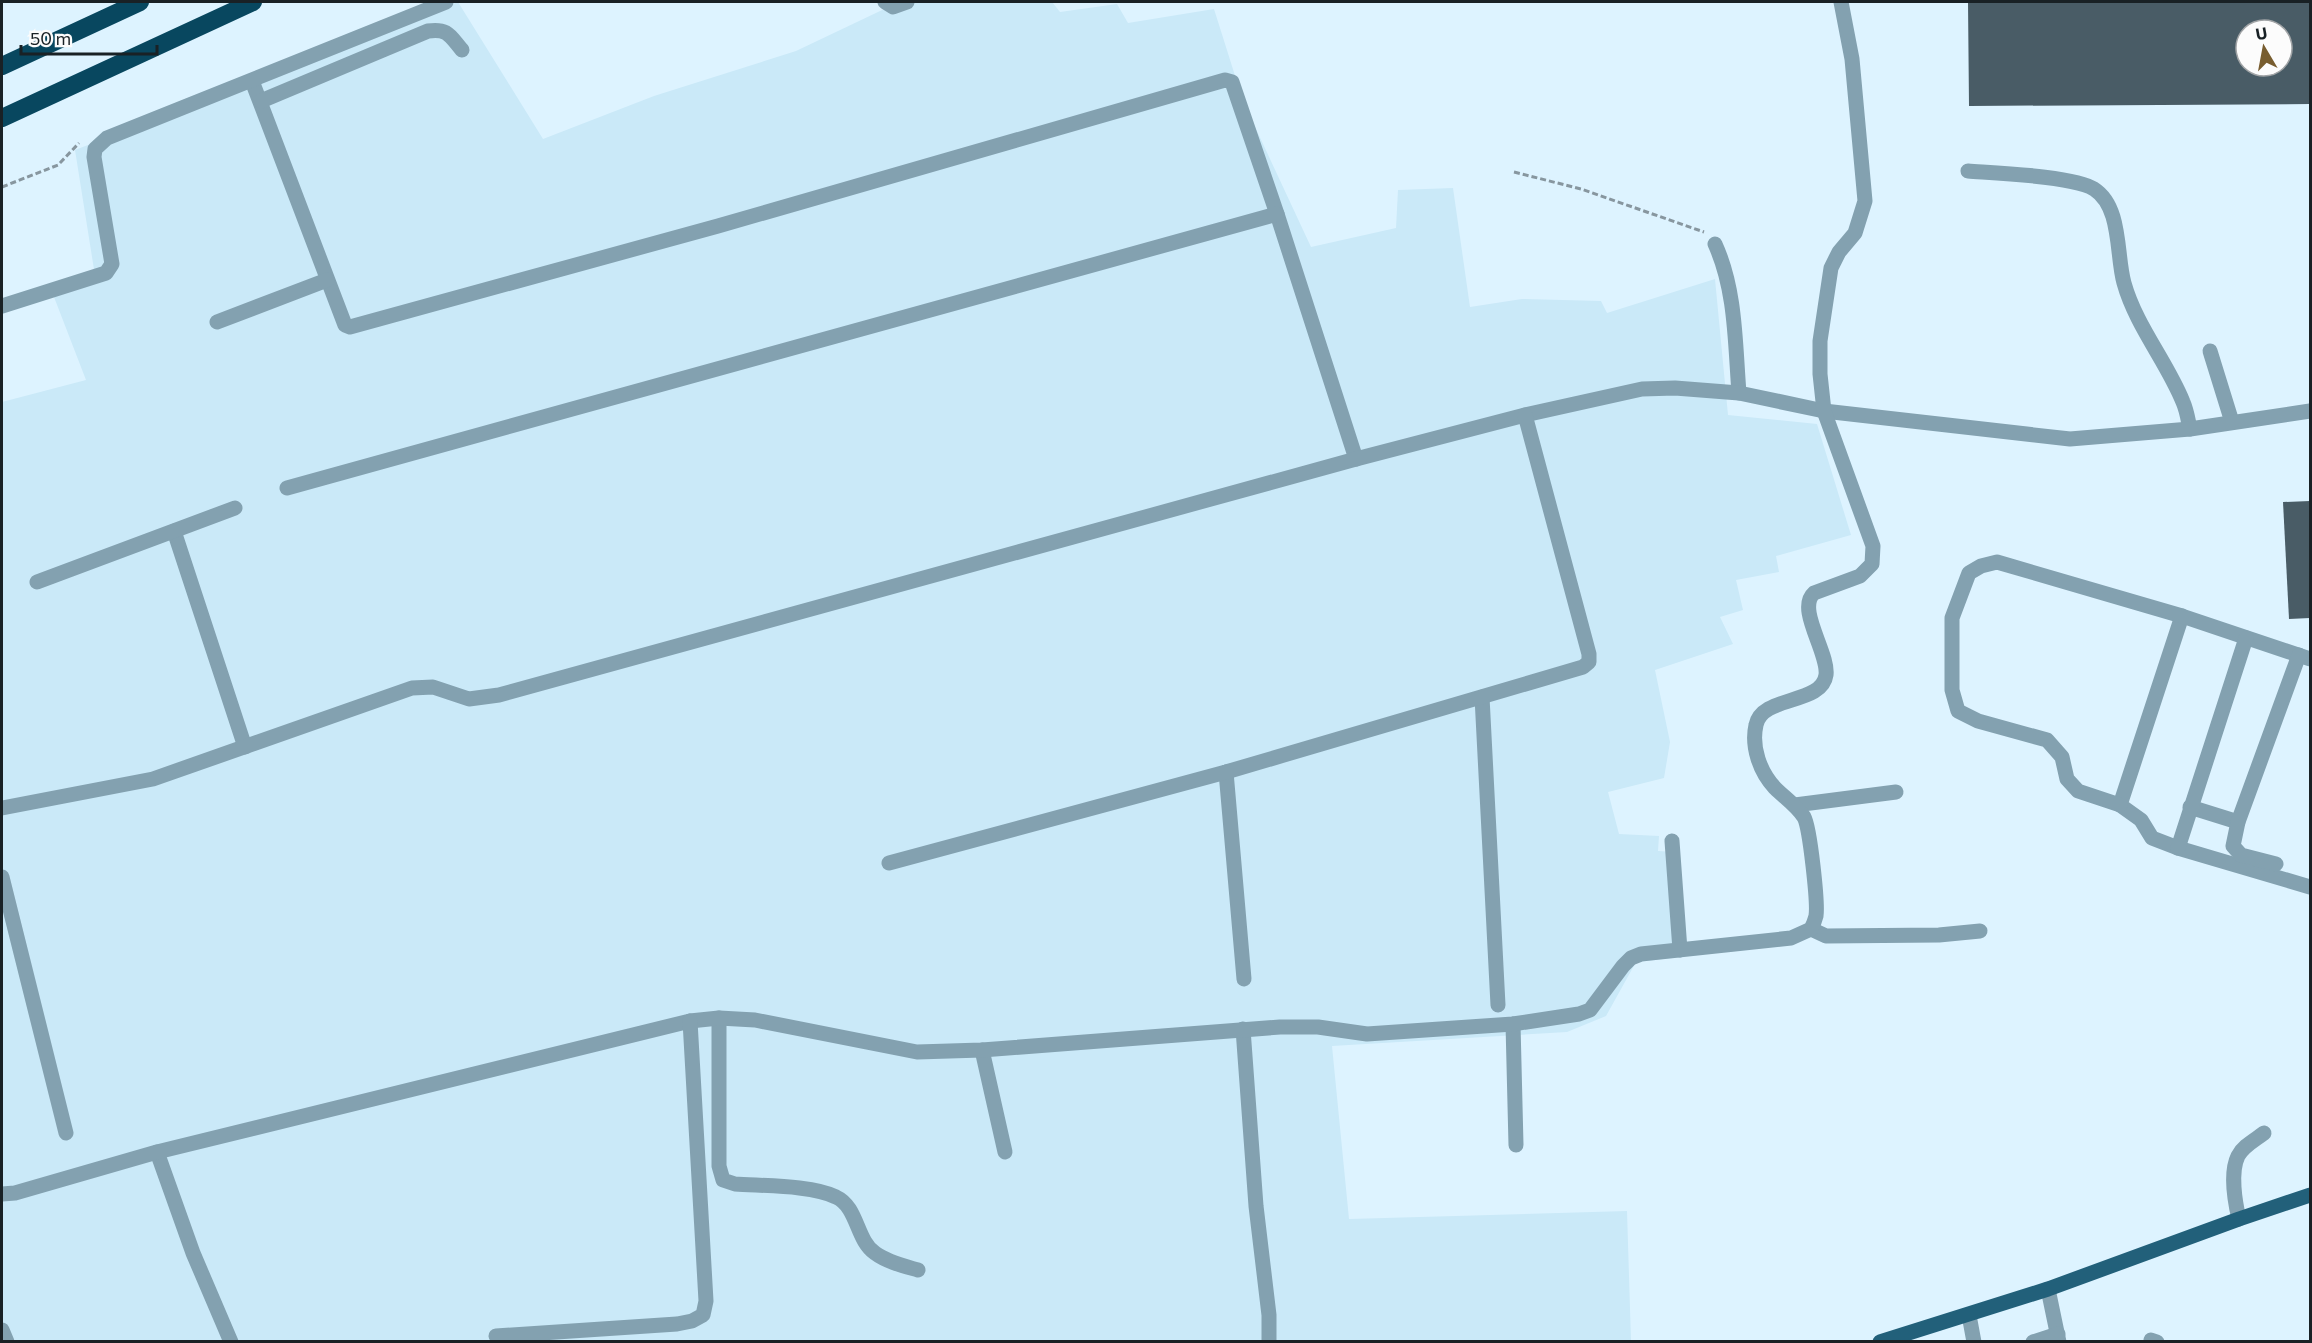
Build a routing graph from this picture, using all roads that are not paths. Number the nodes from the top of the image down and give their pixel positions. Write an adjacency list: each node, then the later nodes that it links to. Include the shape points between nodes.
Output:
1 (140, 2): 8 (highway)
2 (254, 2): 11 (highway)
3 (446, 2): 9 (street)
4 (885, 2): 5 (street, via 892,7)
5 (907, 2)
6 (1841, 2): 20 (street, via 1852,58 1865,201 1855,233 1831,268 1820,340)
7 (462, 50): 10 (street, via 447,32 428,31)
8 (2, 66)
9 (252, 81): 10 (street); 16 (street, via 107,138 95,149 94,157 112,264 105,273)
10 (261, 101): 15 (street)
11 (2, 118)
12 (1968, 171): 24 (street, via 2073,181 2095,189 2109,205 2124,282 2133,307 2184,403)
13 (1278, 214): 15 (street, via 1236,88 1233,82 1225,80 350,327 345,325); 25 (street); 26 (street)
14 (1715, 244): 19 (street, via 1733,308)
15 (327, 280): 17 (street)
16 (2, 306)
17 (217, 322)
18 (2210, 351): 23 (street)
19 (1739, 393): 20 (street); 22 (street, via 1642,389)
20 (1824, 411): 24 (street, via 2070,439); 37 (street, via 1873,546 1872,564 1860,576 1810,597 1807,607 1825,665 1824,681 1814,692 1772,707 1756,724 1757,757 1762,770)
21 (2310, 411): 23 (street)
22 (1526, 415): 25 (street); 33 (street, via 1589,662)
23 (2232, 422): 24 (street)
24 (2190, 429)
25 (1356, 459): 34 (street, via 499,695 469,699 433,687 412,688)
26 (287, 488)
27 (235, 508): 28 (street)
28 (174, 531): 29 (street); 34 (street)
29 (37, 582)
30 (2182, 616): 31 (street); 38 (street); 38 (street, via 1997,562 1969,573 1952,618 1952,690 1958,711 1978,721 2047,740 2062,758 2067,779 2078,791)
31 (2246, 638): 32 (street); 39 (street)
32 (2305, 657): 41 (street)
33 (1482, 697): 35 (street); 52 (street)
34 (245, 747): 40 (street, via 153,779)
35 (1227, 772): 44 (street); 51 (street)
36 (1896, 792): 37 (street)
37 (1795, 805): 48 (street, via 1806,820 1813,874 1816,915)
38 (2120, 805): 43 (street, via 2141,820 2152,838)
39 (2190, 807): 41 (street); 43 (street)
40 (2, 808)
41 (2238, 822): 45 (street, via 2234,846 2241,855)
42 (1672, 841): 50 (street)
43 (2178, 848): 47 (street)
44 (889, 863)
45 (2276, 864)
46 (2, 877): 58 (street)
47 (2310, 887)
48 (1811, 929): 49 (street, via 1826,936); 50 (street, via 1791,938)
49 (1980, 931)
50 (1680, 950): 55 (street, via 1631,958 1590,1010)
51 (1244, 979)
52 (1498, 1005)
53 (719, 1018): 54 (street); 57 (street, via 755,1020 917,1052); 66 (street, via 719,1166 723,1180 819,1191 837,1197 847,1205 875,1253)
54 (690, 1021): 61 (street); 70 (street, via 706,1301 703,1315 677,1324)
55 (1513, 1024): 56 (street, via 1368,1034 1317,1027); 60 (street)
56 (1243, 1029): 57 (street); 74 (street)
57 (982, 1050): 62 (street)
58 (66, 1133)
59 (2264, 1133): 65 (street, via 2238,1156 2234,1194)
60 (1516, 1144)
61 (157, 1152): 63 (street); 73 (street)
62 (1005, 1152)
63 (2, 1194)
64 (2310, 1195): 65 (main road)
65 (2239, 1219): 67 (main road)
66 (918, 1270)
67 (2048, 1289): 68 (main road); 71 (street)
68 (1969, 1315): 75 (main road); 76 (street)
69 (2, 1330): 72 (street)
70 (496, 1336)
71 (2059, 1338): 77 (street)
72 (7, 1341)
73 (231, 1341)
74 (1269, 1341)
75 (1880, 1341)
76 (1974, 1341)
77 (2033, 1341)

